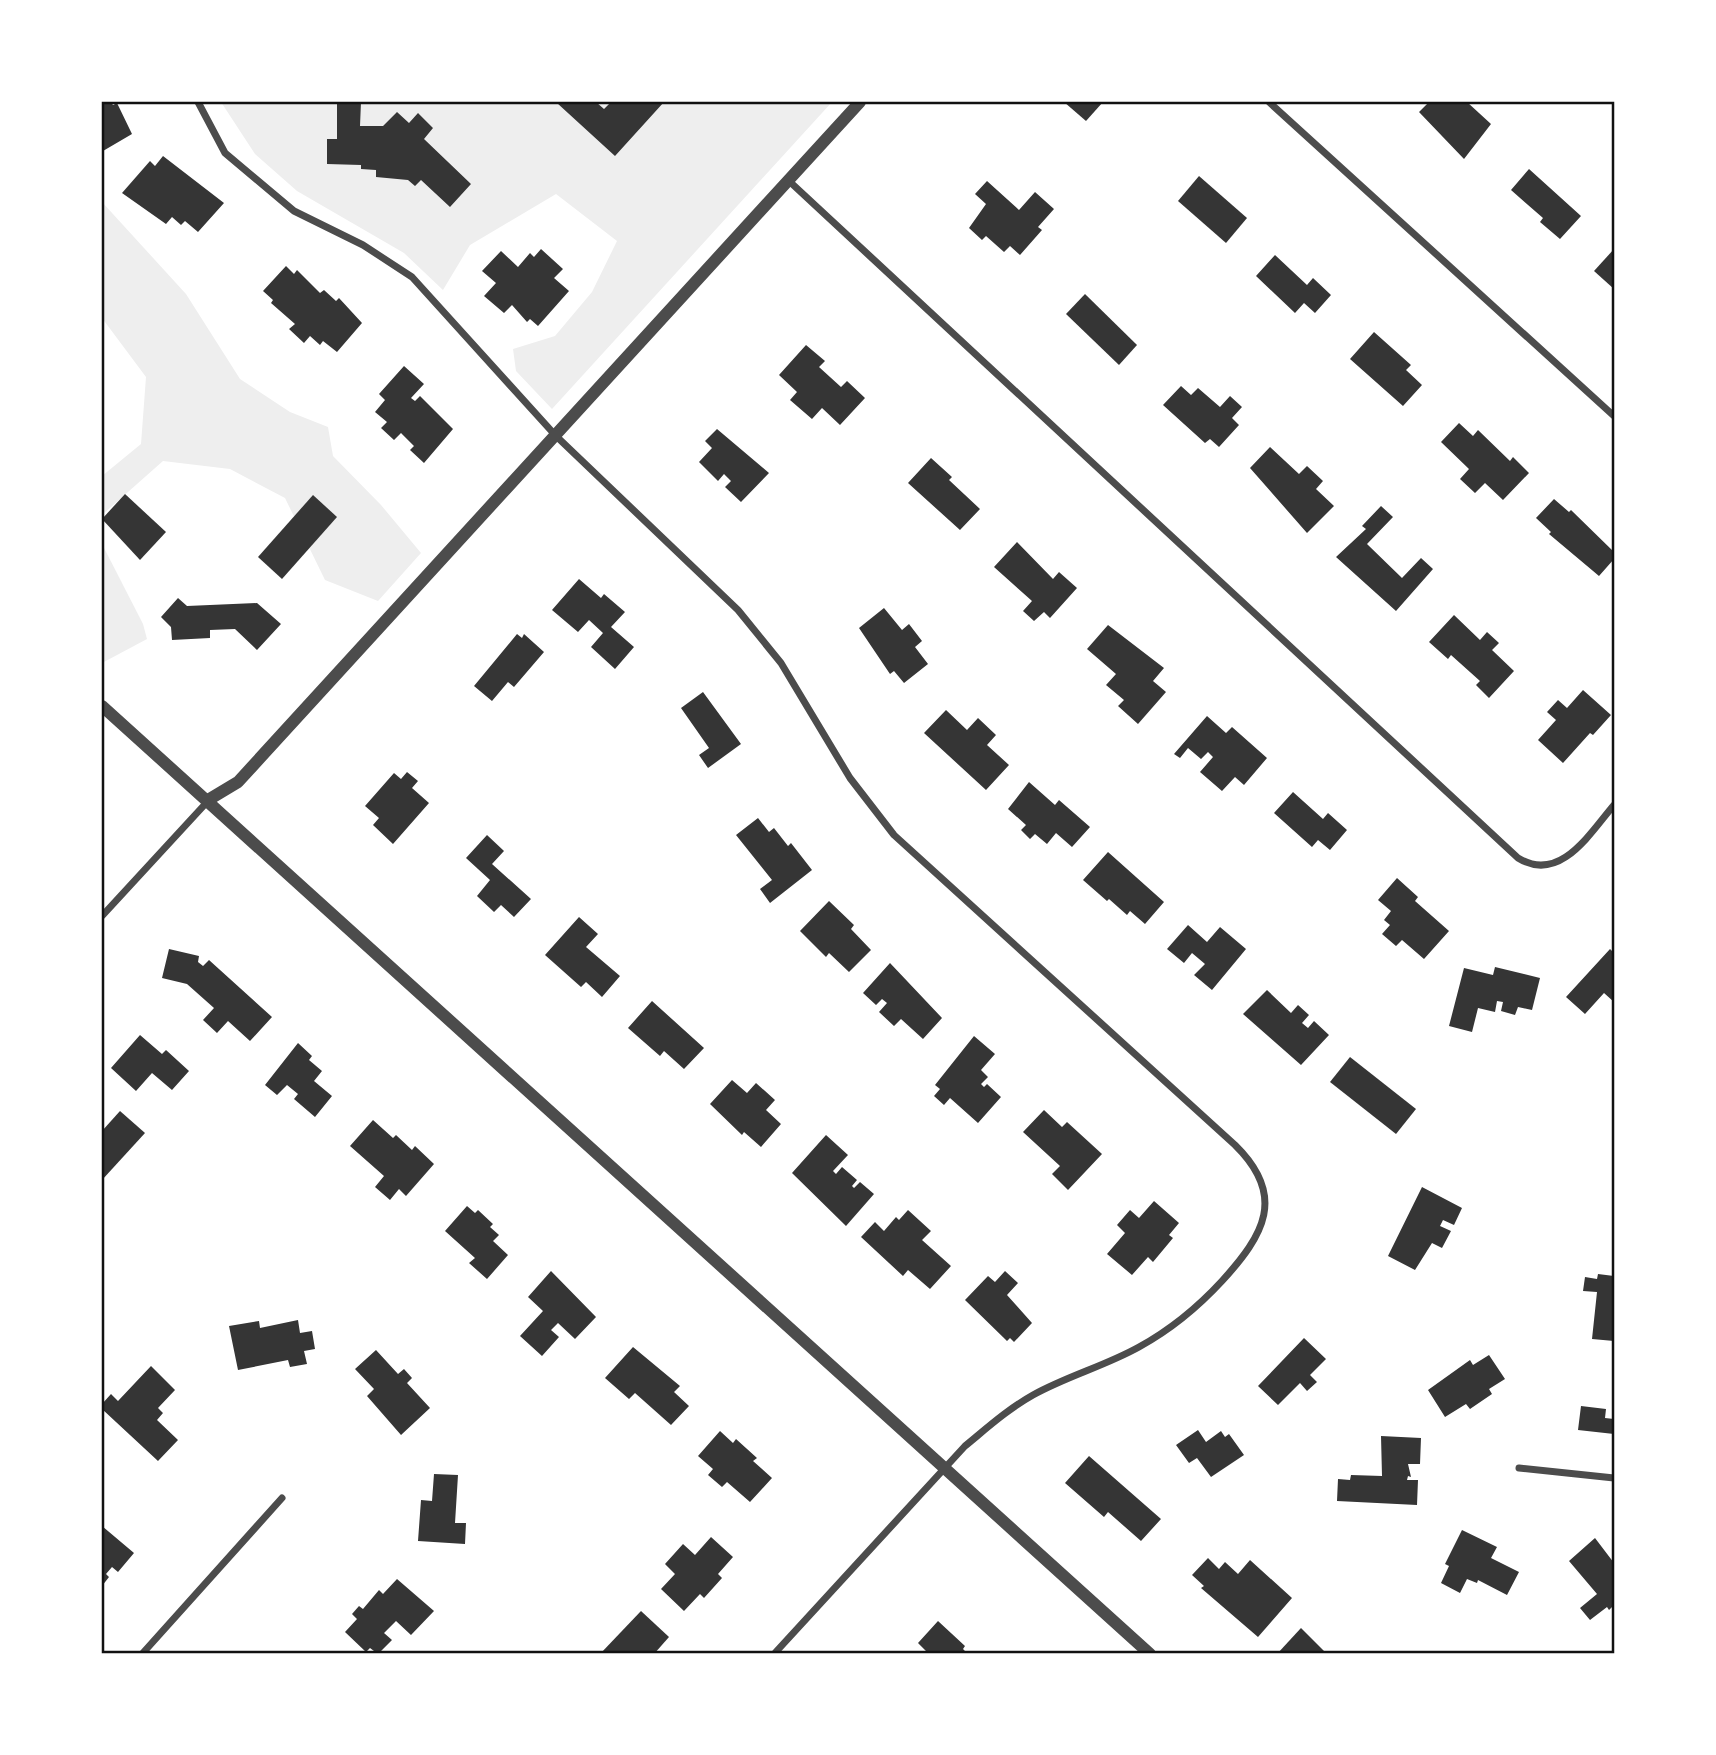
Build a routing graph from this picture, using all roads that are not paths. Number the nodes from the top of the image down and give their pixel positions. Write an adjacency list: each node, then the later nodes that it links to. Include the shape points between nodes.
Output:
1 (198, 102): 6 (street, via 225,153 295,211 363,245 411,277)
2 (860, 102): 4 (street)
3 (1269, 102): 5 (street)
4 (789, 181): 6 (street); 9 (street, via 1515,855 1542,866 1565,860)
5 (1615, 416)
6 (556, 436): 8 (street, via 238,782); 11 (street, via 751,624 792,680 850,778 894,835 1236,1144 1257,1171 1264,1219 1255,1242 1203,1301 1139,1347 1030,1397 988,1426)
7 (102, 706): 8 (street)
8 (208, 800): 10 (street); 11 (street)
9 (1615, 805)
10 (102, 916)
11 (945, 1468): 16 (street); 17 (street)
12 (1519, 1468): 13 (street)
13 (1615, 1478)
14 (282, 1498): 15 (street)
15 (142, 1654)
16 (774, 1654)
17 (1150, 1654)

